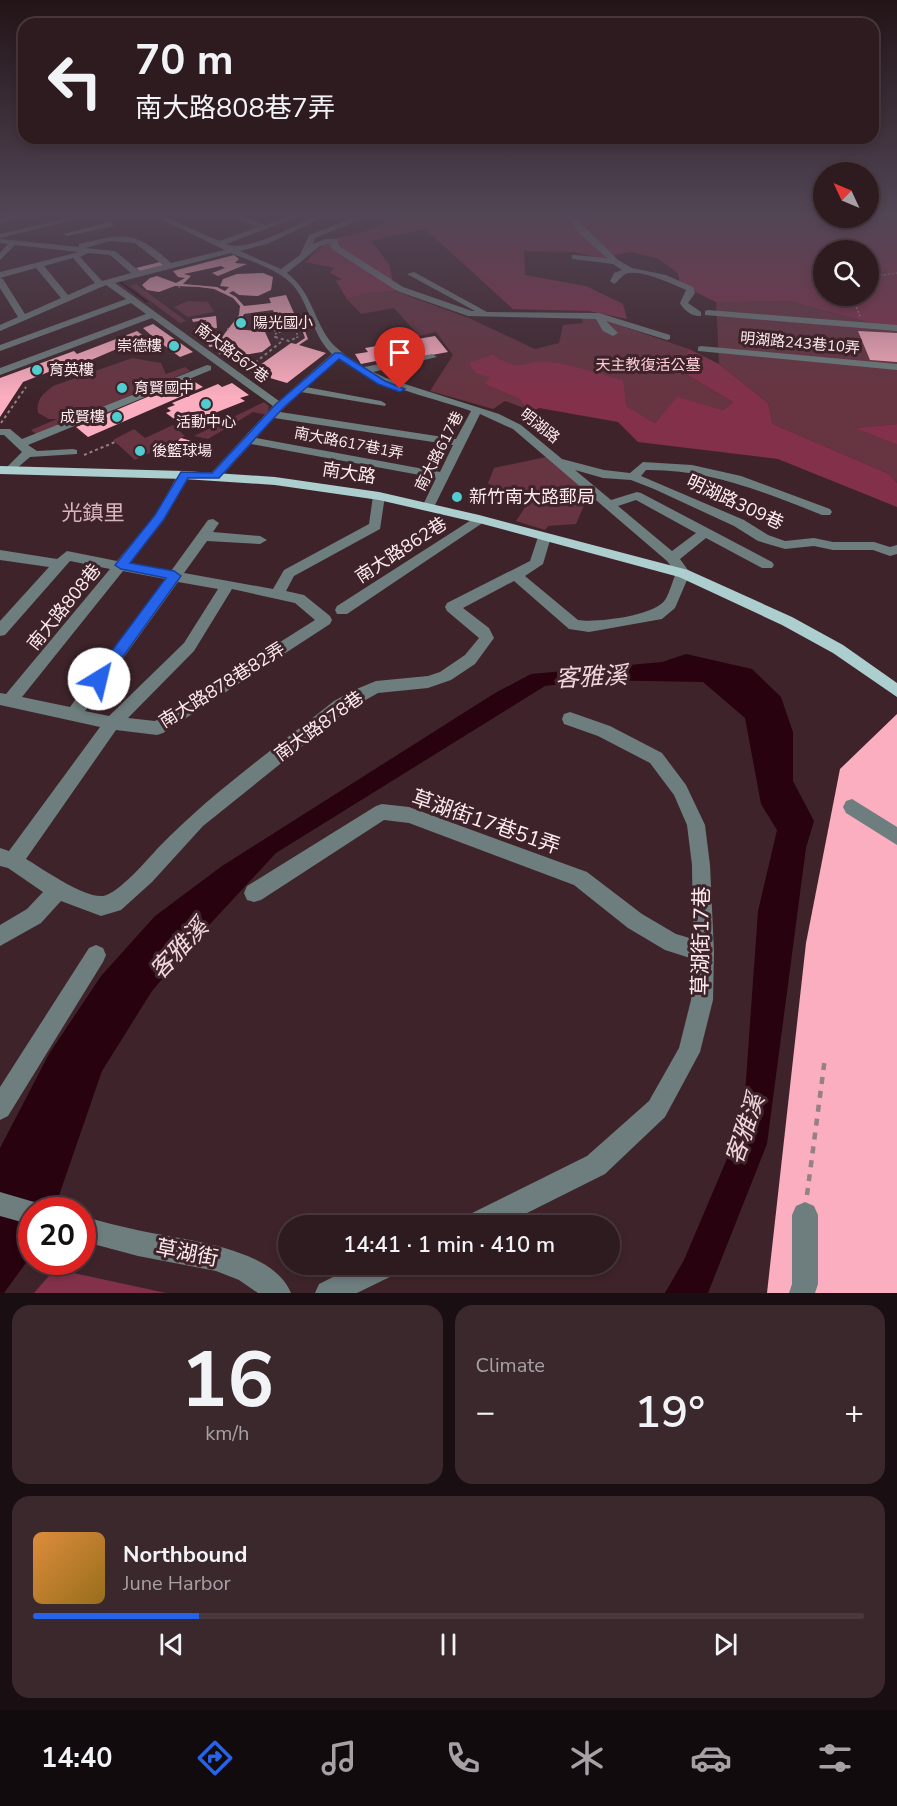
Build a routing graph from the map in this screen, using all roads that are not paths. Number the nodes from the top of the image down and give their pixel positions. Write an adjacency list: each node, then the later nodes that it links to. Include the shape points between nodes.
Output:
1 (48, 276): 12 (street)
2 (100, 276): 11 (street, 南大路567巷)
3 (130, 276): 11 (street)
4 (286, 276): 26 (street, 明湖路, via 299,288 323,339)
5 (380, 276): 17 (street, via 400,289 471,314)
6 (416, 276): 17 (street, via 477,306)
7 (616, 276): 9 (street)
8 (660, 276): 21 (street, 明湖路243巷10弄, via 690,288 684,303 703,314)
9 (614, 280)
10 (0, 281): 19 (street)
11 (107, 284): 12 (street); 13 (street, 南大路567巷)
12 (66, 298): 19 (street)
13 (134, 299): 15 (street); 16 (street, 南大路567巷)
14 (76, 300): 15 (street)
15 (94, 313): 24 (street)
16 (154, 315): 31 (street); 35 (street, 南大路567巷, via 238,376)
17 (488, 316): 18 (street)
18 (599, 316): 22 (street); 23 (street)
19 (23, 318): 20 (street)
20 (0, 328)
21 (897, 328)
22 (613, 333)
23 (667, 337)
24 (0, 348)
25 (701, 349): 28 (street, 明湖路243巷10弄)
26 (338, 354): 30 (street, 明湖路); 35 (street)
27 (432, 357): 30 (street)
28 (897, 367)
29 (207, 368): 39 (street)
30 (362, 371): 34 (street, 明湖路, via 400,389)
31 (0, 372)
32 (304, 390): 33 (street)
33 (381, 404)
34 (477, 409): 38 (street, 南大路617巷); 41 (street, 明湖路, via 517,427)
35 (276, 410): 37 (street); 38 (street)
36 (0, 432): 39 (street, via 6,431)
37 (249, 440): 44 (street); 45 (street, 南大路617巷1弄)
38 (459, 443): 45 (street, 南大路617巷)
39 (25, 448): 40 (street, via 35,455); 42 (street)
40 (73, 452)
41 (559, 462): 46 (street, 明湖路309巷, via 603,474); 48 (street, 明湖路)
42 (5, 470): 43 (main road, 南大路)
43 (184, 475): 44 (main road, 南大路); 61 (street, 南大路808巷, via 160,517)
44 (215, 476): 47 (main road, 南大路)
45 (443, 476): 49 (street, 南大路617巷)
46 (633, 477): 50 (street, via 643,466 726,473); 57 (street, 明湖路309巷, via 785,545 814,542 874,546 890,552)
47 (379, 496): 49 (main road, 南大路); 67 (street, via 375,526 289,573)
48 (610, 504): 53 (street, via 637,496); 59 (street, 明湖路)
49 (428, 507): 51 (main road, 南大路)
50 (826, 512)
51 (479, 519): 55 (main road, 南大路); 68 (street, 南大路862巷)
52 (213, 523): 54 (street)
53 (705, 532): 59 (street); 62 (street)
54 (204, 536): 56 (street); 65 (street)
55 (544, 537): 63 (main road, 南大路); 64 (street, 南大路878巷, via 536,564)
56 (260, 540)
57 (897, 549)
58 (0, 555): 60 (street)
59 (672, 558): 63 (street, 明湖路)
60 (59, 564): 61 (street, via 67,556); 69 (street)
61 (121, 565): 65 (street); 71 (street, 南大路808巷)
62 (767, 566)
63 (683, 573): 64 (street, via 670,604 657,615 589,627 574,625); 70 (main road, 明湖路, via 838,649)
64 (514, 574): 78 (street, 南大路878巷, via 452,607 487,638 480,652 459,667 429,682 381,686 349,700 197,820 114,903 101,906)
65 (174, 576): 72 (street); 74 (street, via 227,586 189,647)
66 (237, 586): 67 (street, 南大路878巷82弄)
67 (277, 594): 74 (street, 南大路878巷82弄, via 298,599 325,620 157,728)
68 (342, 610)
69 (0, 631)
70 (897, 691)
71 (5, 700): 72 (street)
72 (74, 714): 74 (street)
73 (570, 719): 81 (street, 草湖街17巷, via 604,731 656,758 680,790 696,825)
74 (112, 723): 77 (street)
75 (852, 807): 76 (street)
76 (897, 837)
77 (7, 859): 78 (street, 南大路878巷)
78 (58, 890): 80 (street, via 34,916)
79 (254, 893): 81 (street, 草湖街17巷51弄, via 382,812 409,815 580,878 635,921 672,943)
80 (0, 936)
81 (704, 952): 86 (street, 草湖街17巷, via 702,1000 689,1052 657,1109 596,1165)
82 (96, 955): 83 (street)
83 (0, 1108)
84 (0, 1204): 85 (street)
85 (18, 1209)
86 (495, 1215)
87 (805, 1215): 92 (street)
88 (96, 1232): 90 (street, 草湖街, via 145,1245 221,1257 264,1278)
89 (366, 1275): 91 (street)
90 (278, 1293)
91 (328, 1293)
92 (802, 1293)

